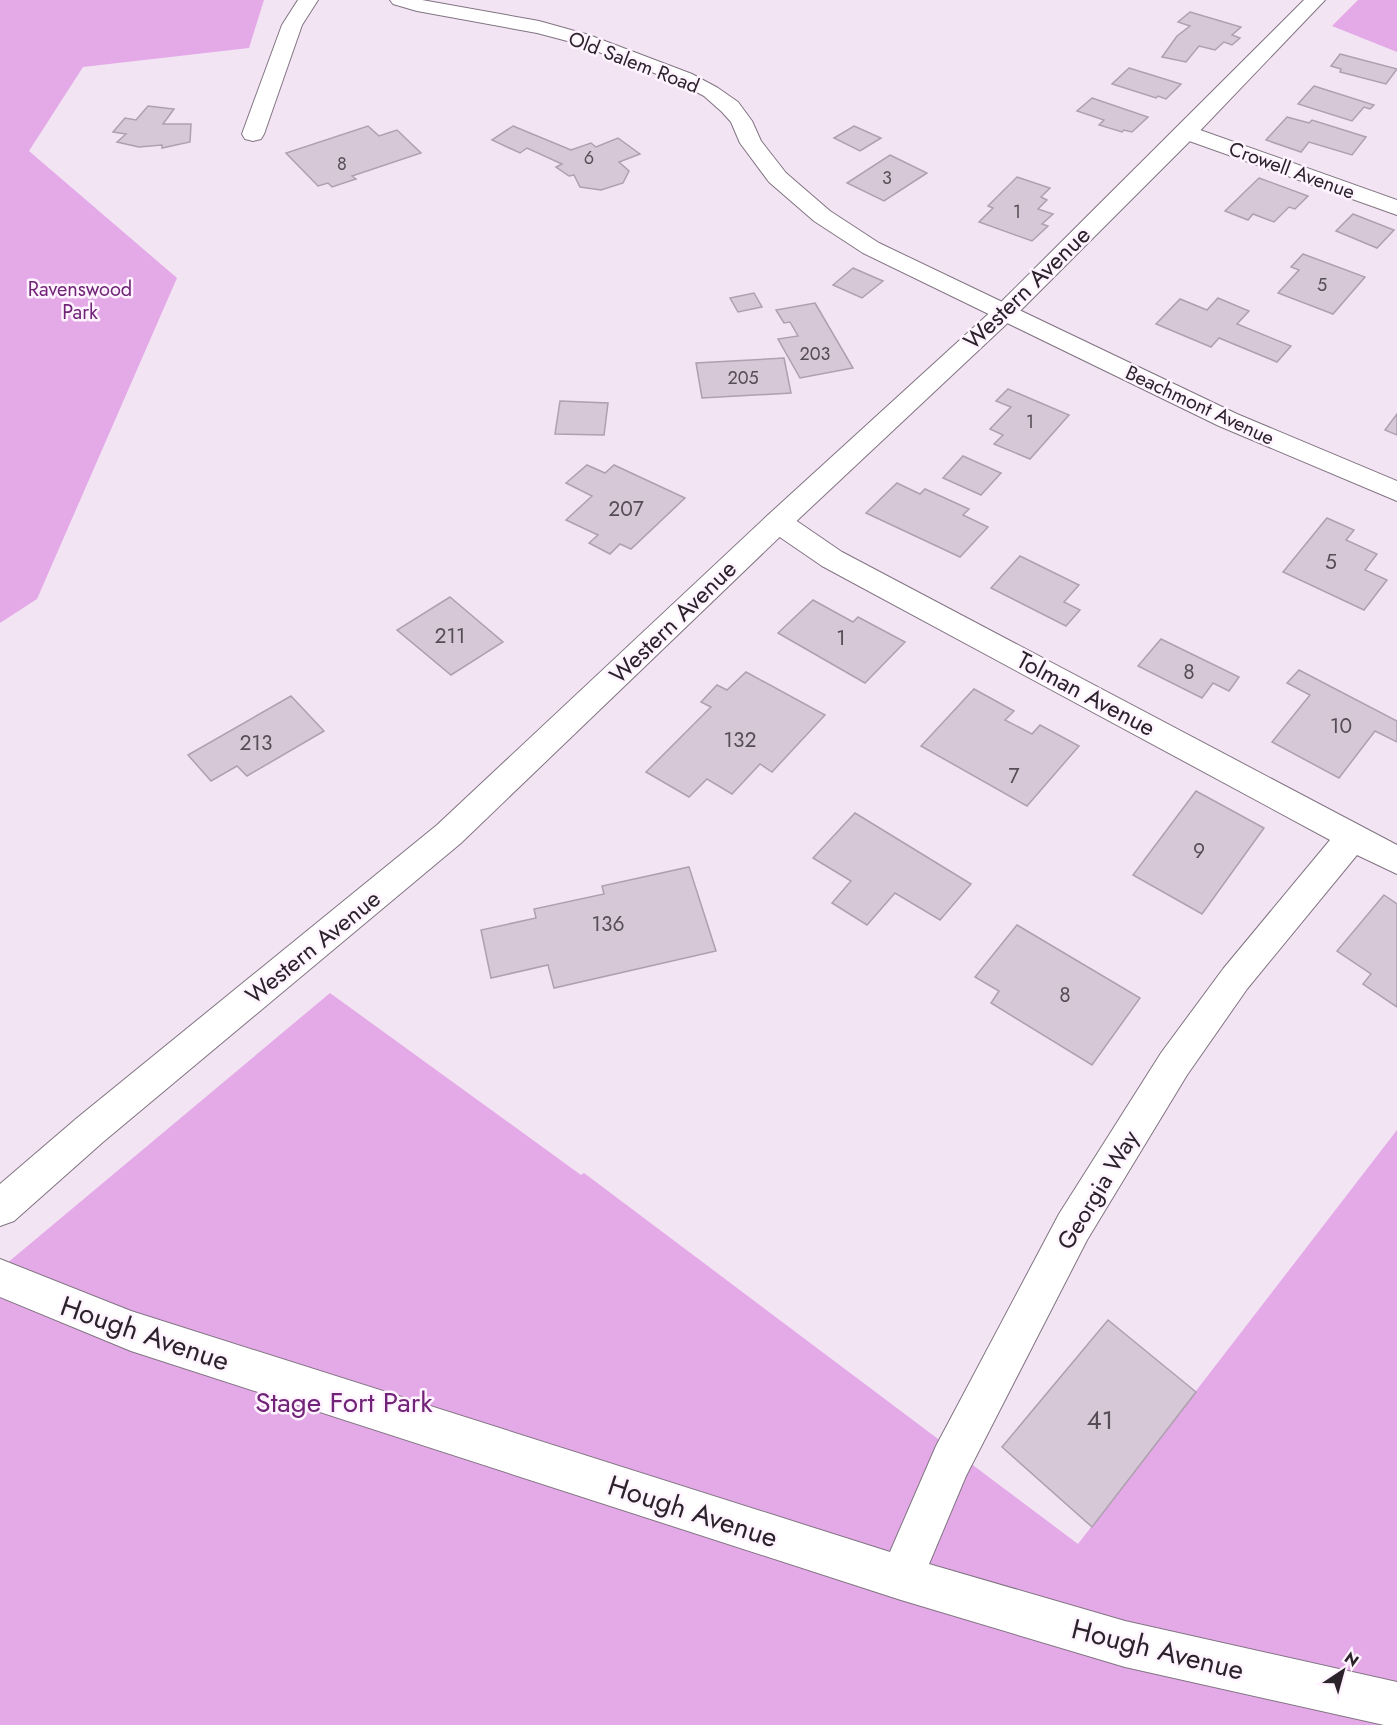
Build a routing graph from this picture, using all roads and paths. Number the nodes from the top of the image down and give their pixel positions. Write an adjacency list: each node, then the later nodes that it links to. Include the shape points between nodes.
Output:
1 (308, 0): 5 (street, via 292,25)
2 (400, 0): 7 (street, Old Salem Road, via 539,27 684,78 730,107 751,144 777,177 822,216 921,274)
3 (1315, 0): 4 (street, Western Avenue)
4 (1186, 132): 6 (street, Crowell Avenue); 7 (street, Western Avenue)
5 (253, 134)
6 (1397, 208)
7 (1005, 312): 8 (street, Beachmont Avenue, via 1228,420); 9 (street, Western Avenue)
8 (1397, 492)
9 (778, 522): 10 (street, Tolman Avenue, via 832,559); 12 (street, Western Avenue, via 449,834)
10 (1352, 837): 11 (street, Tolman Avenue); 14 (street, Georgia Way, via 1235,979 1174,1064 1073,1227 951,1461)
11 (1397, 861)
12 (0, 1208)
13 (0, 1278): 14 (street, Hough Avenue, via 131,1331)
14 (901, 1578): 15 (street, Hough Avenue, via 1125,1644)
15 (1397, 1704)

